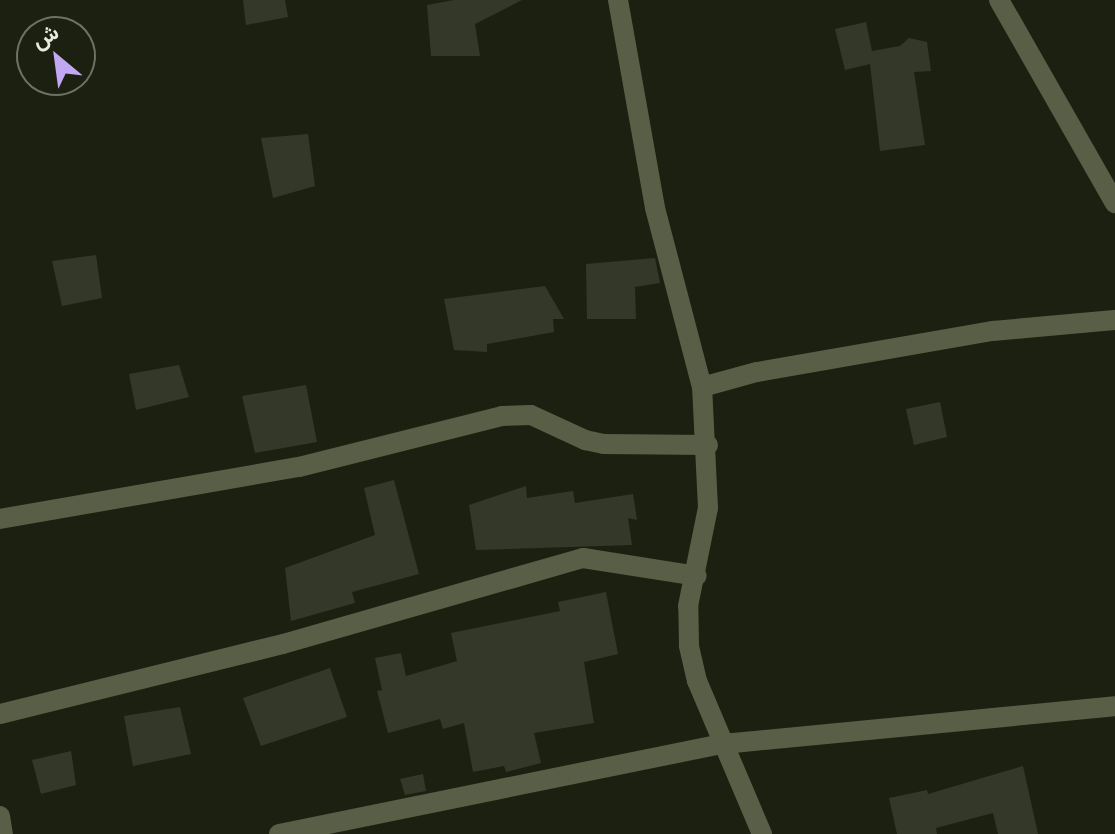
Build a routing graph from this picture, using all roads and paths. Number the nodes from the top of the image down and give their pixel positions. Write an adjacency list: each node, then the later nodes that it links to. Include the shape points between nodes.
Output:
1 (618, 0): 5 (street, via 655,208)
2 (999, 0): 3 (street)
3 (1115, 203)
4 (1115, 320): 5 (street, via 993,331 757,372)
5 (702, 387): 6 (street)
6 (708, 445): 7 (street, via 604,444 531,415 502,416 299,467); 8 (street, via 708,508)
7 (0, 519)
8 (697, 576): 10 (street, via 583,558 283,644); 11 (street, via 688,606 689,645 697,681)
9 (1115, 706): 11 (street)
10 (0, 714)
11 (723, 744): 14 (street); 15 (street)
12 (0, 816): 13 (street)
13 (3, 834)
14 (279, 834)
15 (762, 834)

